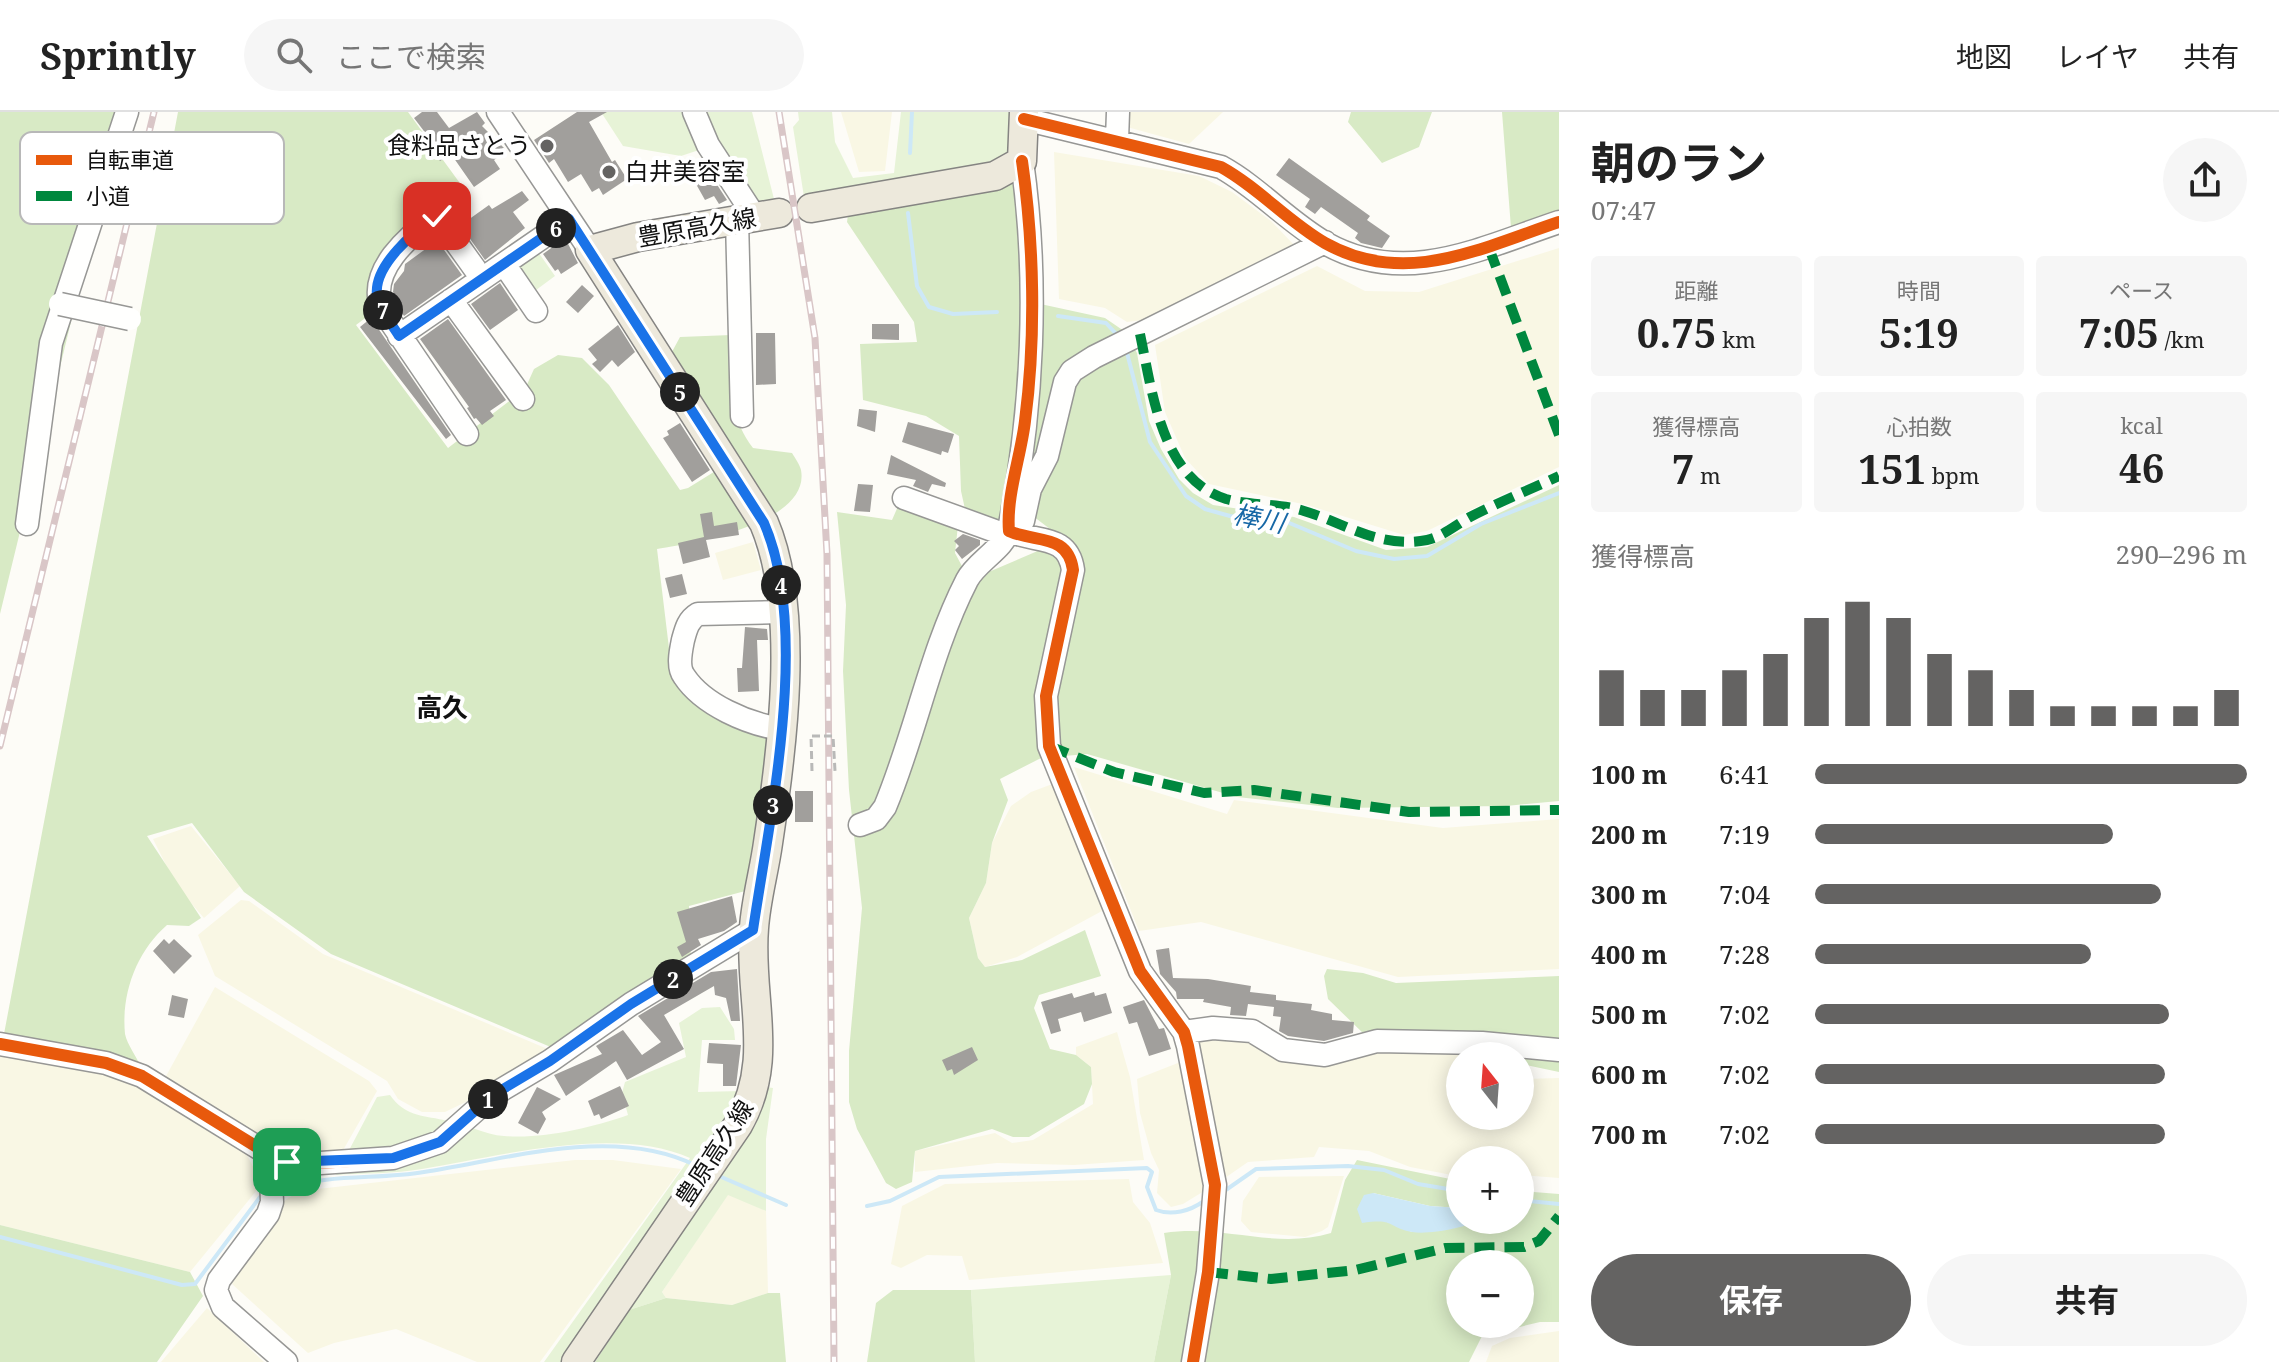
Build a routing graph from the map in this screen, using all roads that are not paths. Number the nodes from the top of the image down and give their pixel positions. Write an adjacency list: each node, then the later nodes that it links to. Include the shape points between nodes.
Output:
1 (127, 112): 6 (street)
2 (498, 112): 11 (street)
3 (694, 112): 10 (street, via 708,145)
4 (1118, 112): 7 (street)
5 (1024, 116): 7 (street); 8 (main road)
6 (121, 132)
7 (1117, 140): 14 (street, via 1221,167)
8 (1022, 161): 9 (main road, via 995,176); 28 (street, via 1030,331)
9 (811, 208)
10 (757, 217): 15 (main road, 豊原高久線); 24 (street)
11 (569, 219): 15 (street); 16 (street)
12 (1559, 222): 14 (street, via 1428,264 1372,261)
13 (89, 224): 19 (street)
14 (1325, 242): 28 (street, via 1072,371 1060,392 1047,456)
15 (590, 250): 29 (main road, 豊原高久線, via 764,523 779,572)
16 (504, 264): 18 (street); 20 (street)
17 (475, 269): 22 (street, via 437,216 414,232 378,284 377,297)
18 (451, 300): 22 (street); 23 (street)
19 (60, 304): 21 (street, bridge); 27 (street)
20 (536, 311)
21 (130, 319)
22 (399, 336): 25 (street)
23 (523, 399)
24 (742, 416)
25 (467, 434)
26 (904, 498): 28 (street)
27 (27, 524)
28 (1011, 533): 31 (street, via 968,578 915,712 885,807 876,819); 33 (street, via 1052,541 1071,557 1073,570 1046,696 1049,746 1140,971)
29 (783, 612): 30 (main road, 豊原高久線); 30 (street, via 698,614 687,626 680,663 682,674 699,692 752,724)
30 (781, 729): 32 (main road, 豊原高久線)
31 (860, 825)
32 (753, 930): 36 (street, via 493,1095 440,1142 393,1158 306,1164); 38 (main road, 豊原高久線, via 759,1056 750,1103)
33 (1184, 1032): 35 (street, via 1252,1031 1283,1050 1325,1055 1377,1041); 39 (street, via 1215,1194)
34 (0, 1044): 36 (street, via 106,1063 142,1076)
35 (1559, 1050)
36 (270, 1155): 37 (street, via 268,1214 216,1290 223,1307)
37 (286, 1362)
38 (576, 1362)
39 (1193, 1362)

